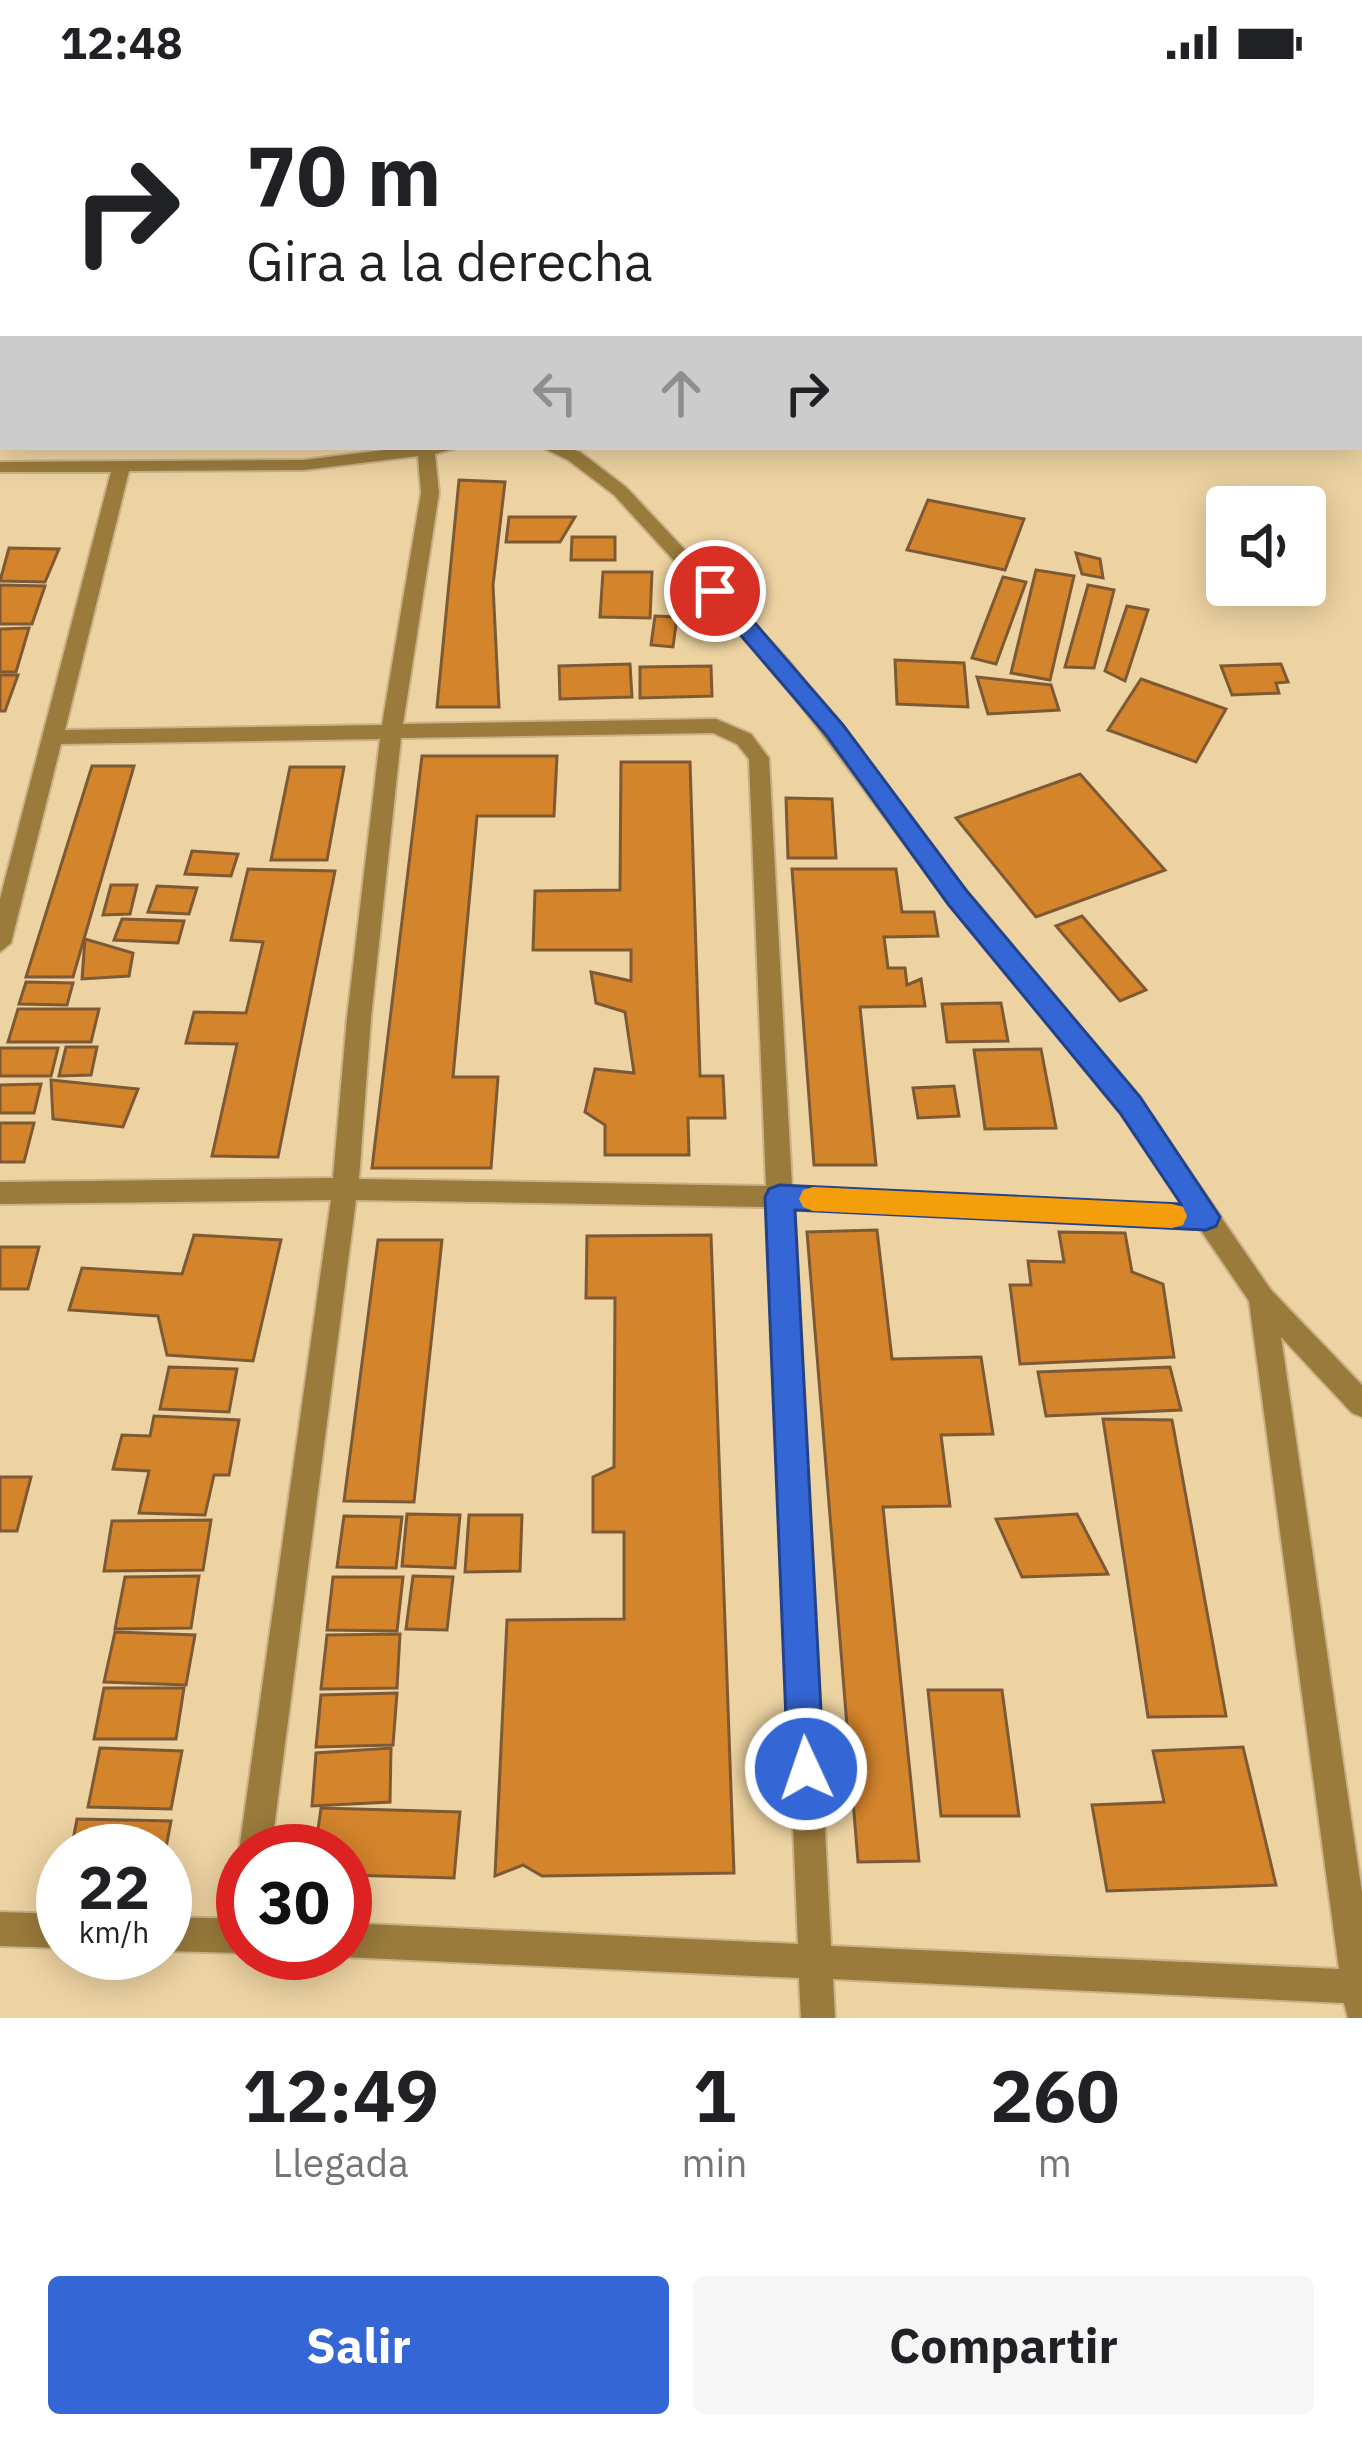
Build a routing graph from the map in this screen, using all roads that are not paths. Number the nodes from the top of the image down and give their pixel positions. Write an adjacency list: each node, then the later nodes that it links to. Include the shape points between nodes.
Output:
1 (431, 450): 5 (street, via 304,465)
2 (439, 450): 6 (street)
3 (558, 450): 12 (street, via 620,490 782,666 957,897 1130,1105)
4 (0, 467): 5 (street)
5 (122, 469): 7 (street)
6 (391, 735): 7 (street); 9 (street); 11 (street, via 716,726 744,739 759,758)
7 (56, 737): 8 (street)
8 (0, 943)
9 (345, 1189): 10 (street); 11 (street); 15 (street)
10 (0, 1193)
11 (779, 1197): 12 (street); 19 (street)
12 (1206, 1217): 13 (street)
13 (1262, 1298): 14 (street); 20 (street)
14 (1362, 1404)
15 (259, 1824)
16 (0, 1929): 17 (street)
17 (36, 1930)
18 (372, 1941): 19 (street)
19 (815, 1960): 20 (street); 21 (street)
20 (1361, 1999)
21 (818, 2018)

